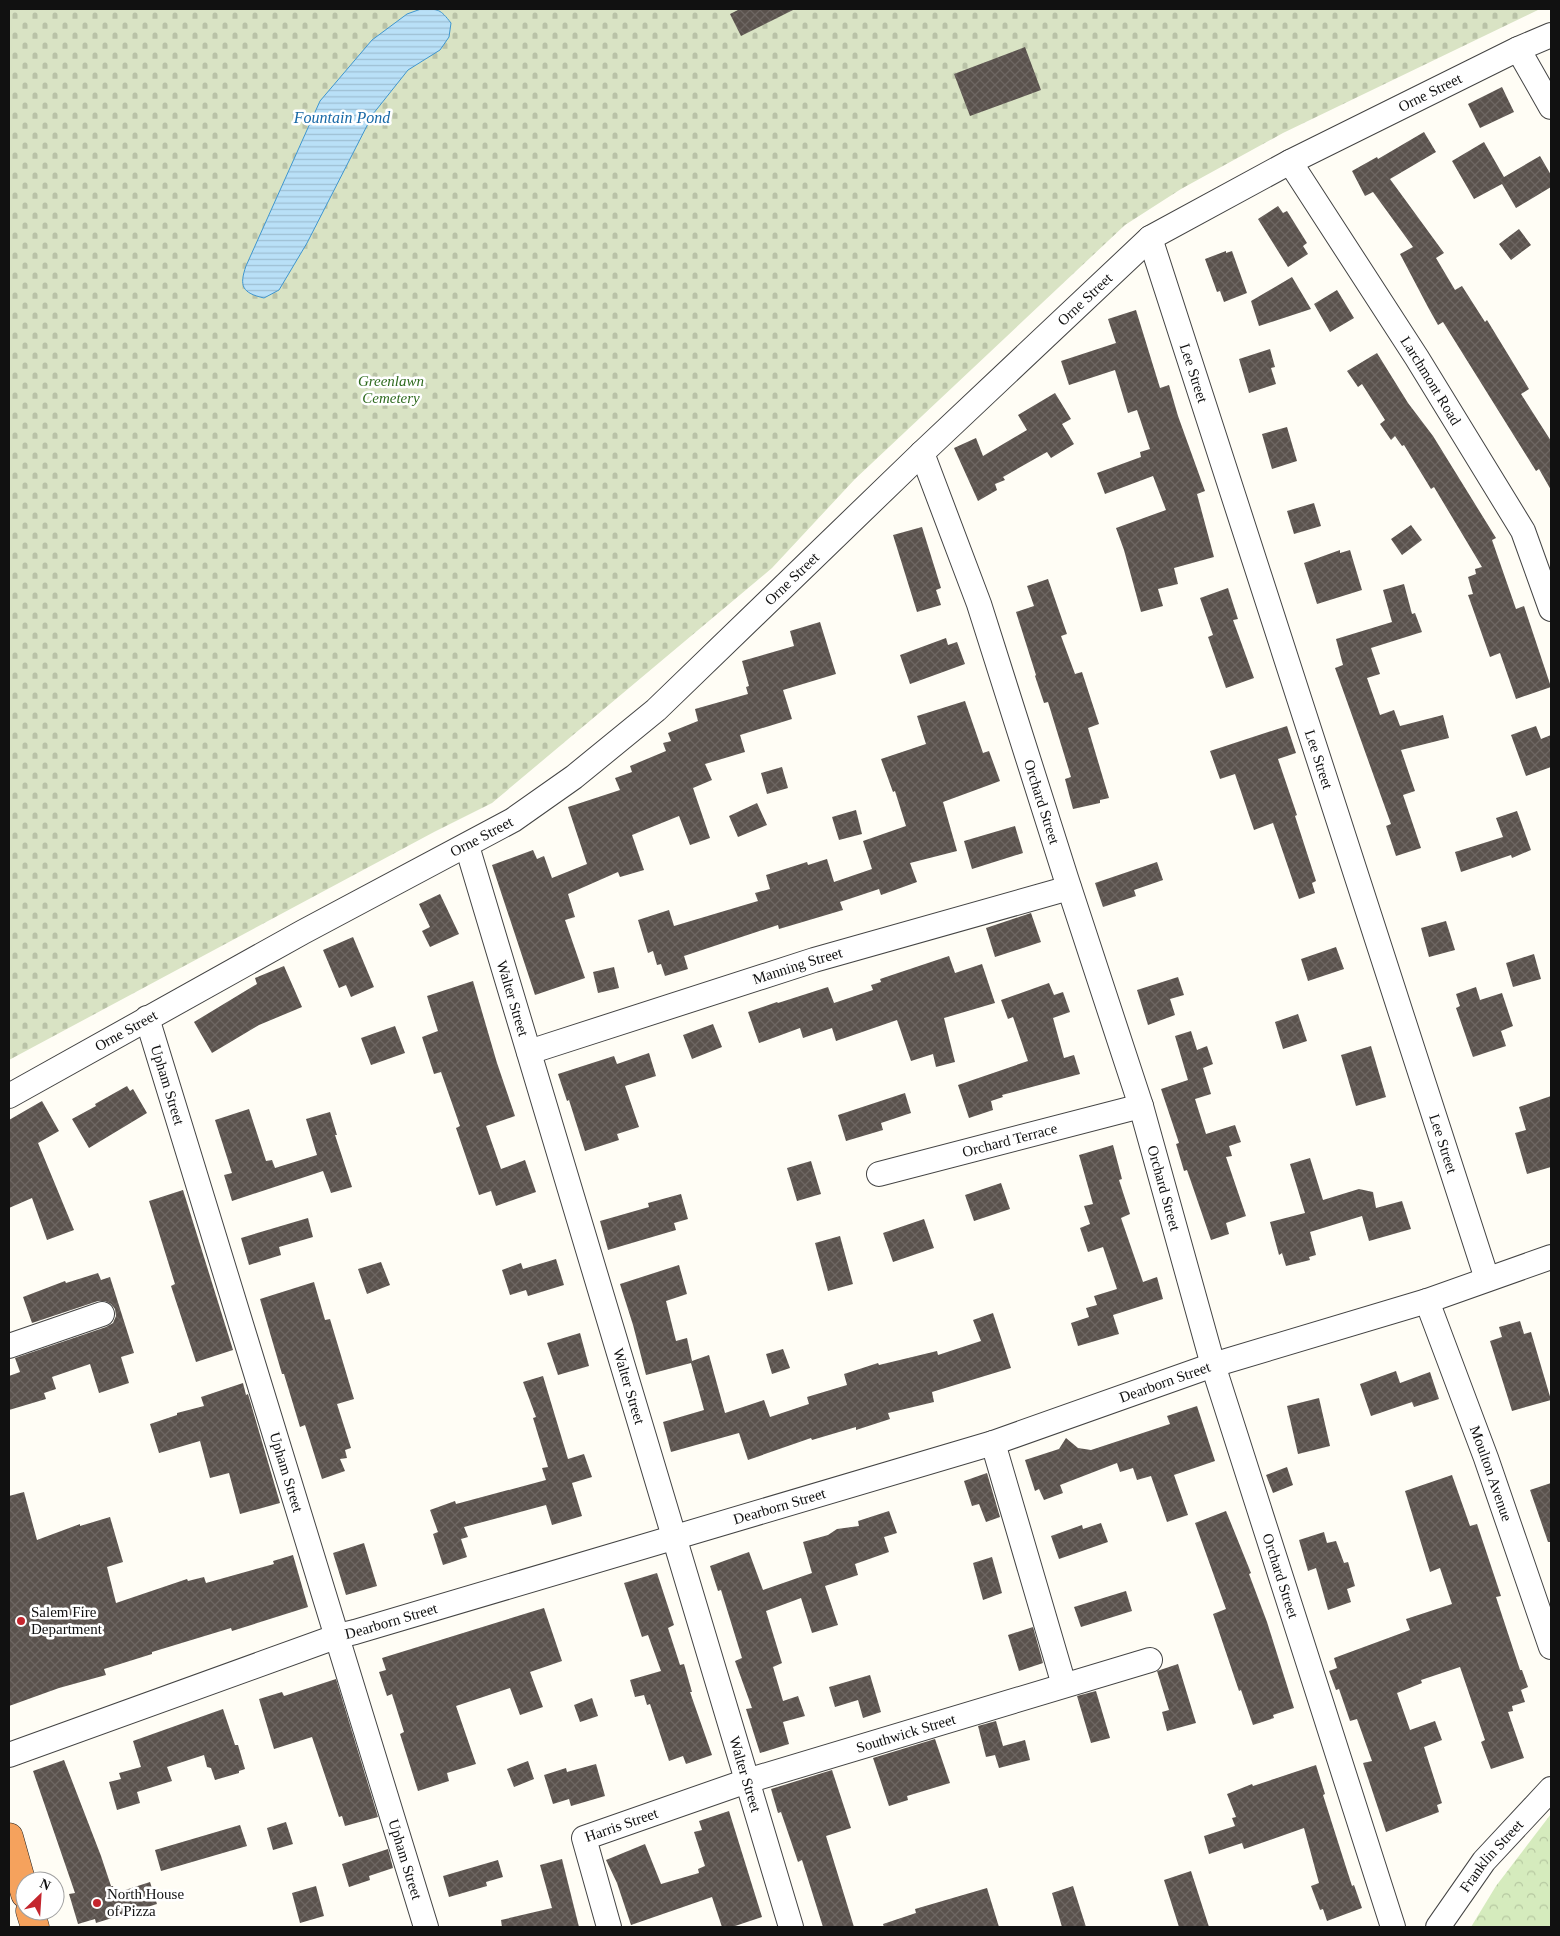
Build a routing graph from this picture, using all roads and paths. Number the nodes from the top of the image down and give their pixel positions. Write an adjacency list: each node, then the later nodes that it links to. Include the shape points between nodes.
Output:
1 (1551, 35): 2 (street, Orne Street)
2 (1518, 49): 3 (street); 4 (street, Orne Street)
3 (1551, 107)
4 (1290, 162): 5 (street, Orne Street); 7 (street, Larchmont Road, via 1417,358 1523,531)
5 (1150, 238): 6 (street, Orne Street); 16 (street, Lee Street)
6 (922, 453): 8 (street, Orne Street, via 656,710 574,777 513,820); 9 (street, Orchard Street, via 979,604)
7 (1551, 609)
8 (467, 846): 10 (street, Orne Street); 11 (street, Walter Street)
9 (1069, 888): 11 (street, Manning Street, via 814,960); 13 (street, Orchard Street)
10 (147, 1018): 12 (street, Orne Street); 23 (street, Upham Street)
11 (529, 1052): 22 (street, Walter Street)
12 (9, 1096)
13 (1141, 1106): 14 (street, Orchard Terrace); 20 (street, Orchard Street)
14 (879, 1174)
15 (1551, 1257): 16 (street, Dearborn Street)
16 (1487, 1279): 17 (street, Dearborn Street)
17 (1427, 1301): 20 (street, Dearborn Street); 24 (street, Moulton Avenue)
18 (102, 1314): 19 (street)
19 (9, 1346)
20 (1213, 1365): 21 (street, Dearborn Street); 35 (street, Orchard Street)
21 (994, 1443): 22 (street, Dearborn Street); 26 (street)
22 (674, 1538): 23 (street, Dearborn Street); 28 (street, Walter Street)
23 (338, 1636): 27 (street, Dearborn Street); 32 (street, Upham Street)
24 (1551, 1647)
25 (1150, 1660): 26 (street, Southwick Street)
26 (1064, 1685): 28 (street, Southwick Street)
27 (9, 1755)
28 (747, 1781): 33 (street, Harris Street, via 584,1838); 34 (street, Walter Street)
29 (1551, 1789): 36 (street, Franklin Street, via 1484,1861)
30 (9, 1837): 31 (highway)
31 (19, 1871)
32 (426, 1927)
33 (609, 1927)
34 (790, 1927)
35 (1393, 1927)
36 (1438, 1927)

